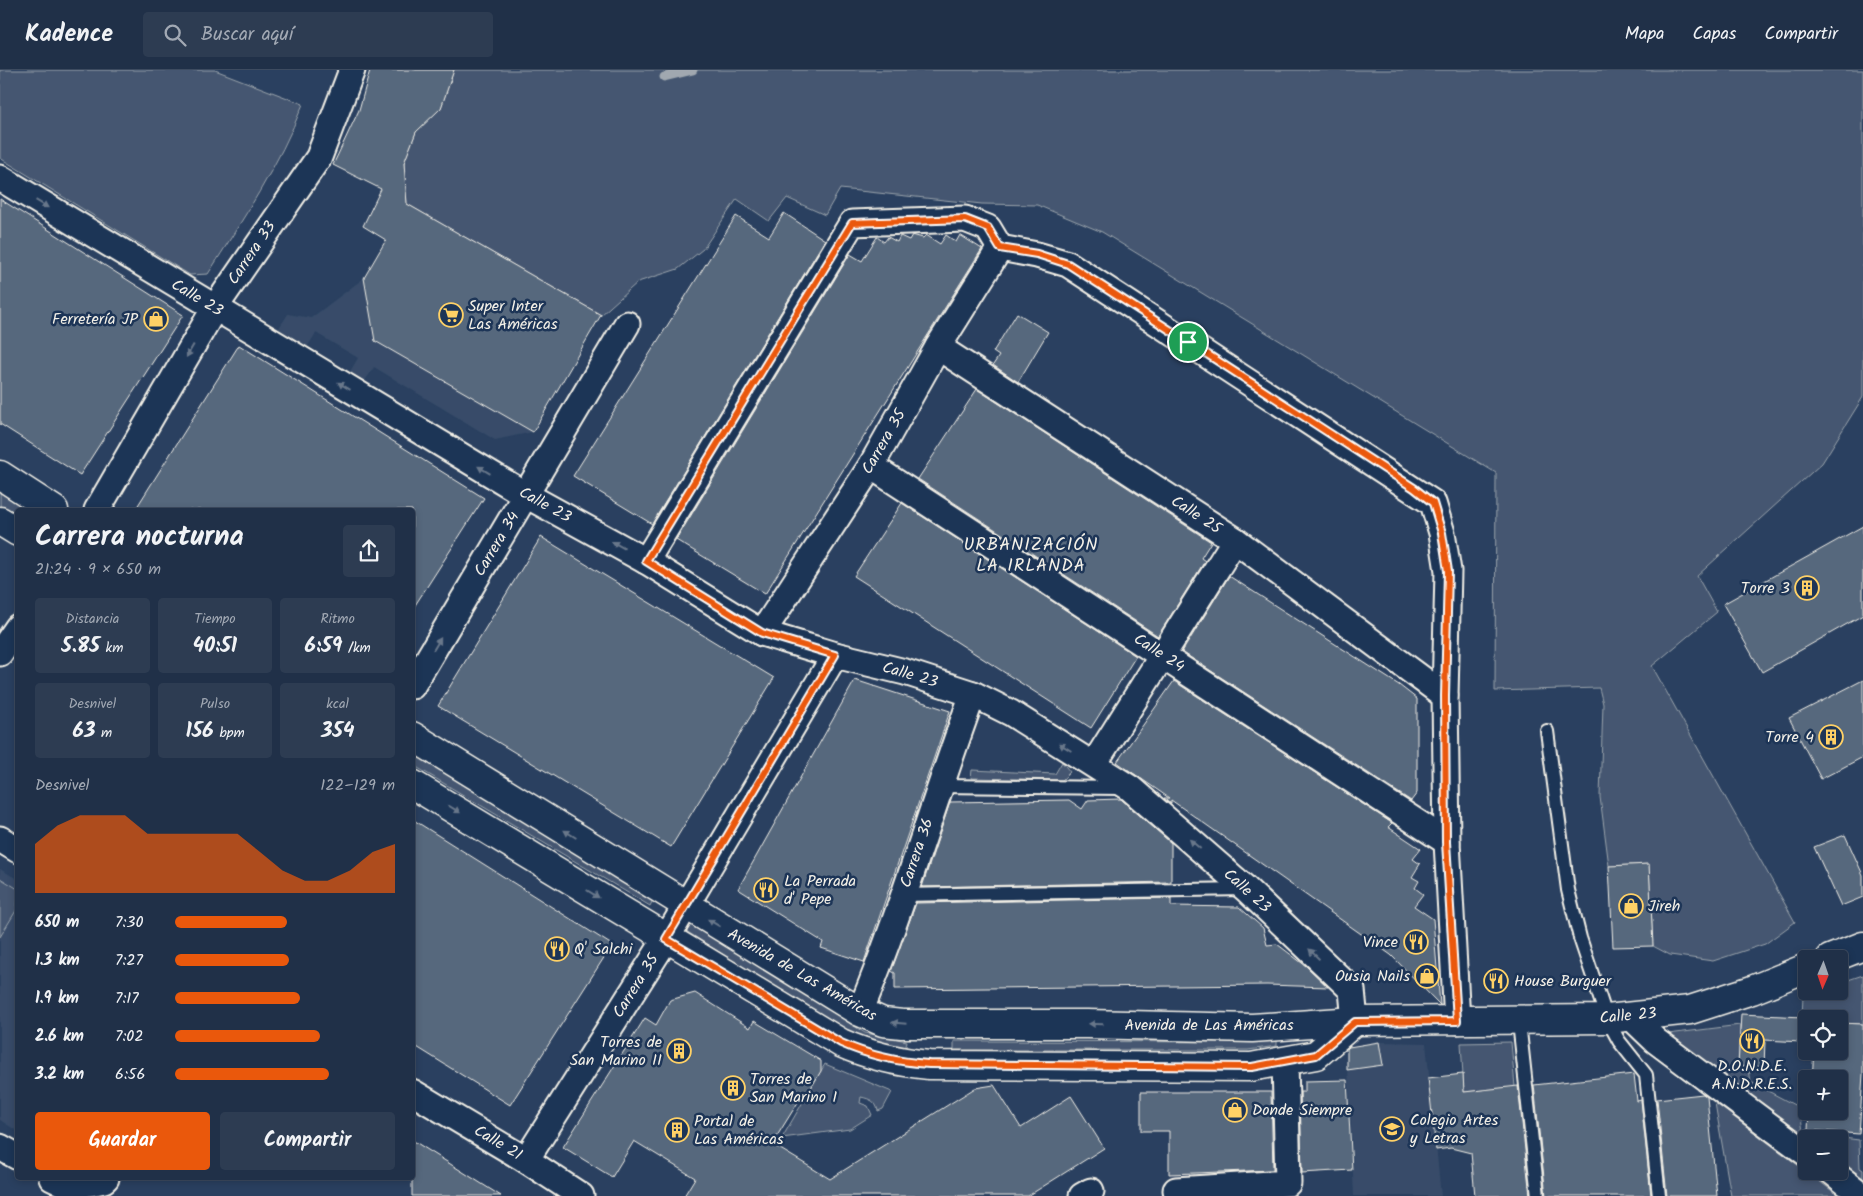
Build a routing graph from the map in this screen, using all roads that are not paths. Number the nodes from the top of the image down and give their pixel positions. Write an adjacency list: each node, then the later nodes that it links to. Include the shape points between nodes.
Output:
1 (347, 72): 4 (street, Carrera 33, via 319,157)
2 (0, 178): 4 (street, Calle 23, one-way to 4)
3 (1000, 248): 6 (street, Carrera 35); 15 (street, via 988,228 965,219 852,223); 23 (street, via 1037,254 1068,264 1433,503 1448,571)
4 (214, 309): 9 (street, Calle 23, one-way to 4); 11 (street, Carrera 33, one-way to 11)
5 (627, 324): 9 (street, Carrera 34)
6 (938, 347): 7 (street, Carrera 35); 14 (street, Calle 25)
7 (871, 466): 17 (street, Carrera 35); 20 (street, Calle 24)
8 (0, 475): 10 (main road)
9 (526, 495): 15 (street, Calle 23, one-way to 9); 21 (street, Carrera 34, one-way to 9)
10 (51, 508)
11 (98, 508)
12 (0, 521): 13 (main road)
13 (15, 530)
14 (1235, 540): 20 (street); 23 (street, Calle 25)
15 (646, 561): 17 (street, Calle 23)
16 (15, 631): 18 (street)
17 (762, 633): 19 (street, Calle 23)
18 (0, 653)
19 (835, 655): 22 (street, Calle 23, via 905,672); 35 (street, Carrera 35)
20 (1162, 655): 26 (street); 31 (street, Calle 24)
21 (415, 681)
22 (973, 694): 26 (street, Calle 23, one-way to 22, via 1011,713); 28 (street, Carrera 36)
23 (1445, 696): 31 (street)
24 (1547, 731): 41 (lane, via 1568,890 1580,938)
25 (415, 738): 35 (main road, Avenida de Las Américas, one-way to 25)
26 (1094, 764): 29 (street, Calle 23)
27 (415, 786): 36 (main road, one-way to 36)
28 (939, 786): 29 (lane); 34 (street, Carrera 36)
29 (1130, 788): 33 (street, Calle 23, one-way to 29)
30 (0, 840): 32 (street)
31 (1446, 842): 42 (street)
32 (15, 848)
33 (1246, 889): 34 (lane); 43 (street, Calle 23, one-way to 33, via 1352,990)
34 (902, 895): 40 (street, Carrera 36)
35 (686, 906): 36 (street, Carrera 35); 40 (main road, Avenida de Las Américas, one-way to 35)
36 (666, 939): 47 (main road, via 841,1043 869,1055); 52 (street, Carrera 35)
37 (1863, 946): 38 (main road)
38 (1848, 952)
39 (1798, 971): 41 (main road, Calle 23, via 1690,1010)
40 (860, 1012): 45 (main road, Avenida de Las Américas, one-way to 40, via 883,1022)
41 (1619, 1018): 44 (main road, Calle 23); 50 (street, via 1656,1041); 59 (lane, via 1619,1041 1646,1075)
42 (1457, 1021): 43 (main road, Calle 23); 44 (main road, Calle 23)
43 (1355, 1022): 45 (main road, Avenida de Las Américas, one-way to 45, via 1252,1028); 46 (main road, via 1316,1055)
44 (1519, 1022): 58 (lane)
45 (928, 1025): 47 (main road)
46 (1285, 1062): 47 (main road, via 1252,1067); 56 (street, via 1288,1183)
47 (929, 1064)
48 (415, 1094): 52 (street, Calle 21)
49 (0, 1147): 51 (street)
50 (1798, 1147)
51 (15, 1156)
52 (526, 1160): 57 (street, Calle 21)
53 (57, 1180): 54 (street, via 70,1185)
54 (104, 1180)
55 (1843, 1180): 60 (street)
56 (1176, 1190)
57 (581, 1196)
58 (1538, 1196)
59 (1659, 1196)
60 (1863, 1196)

